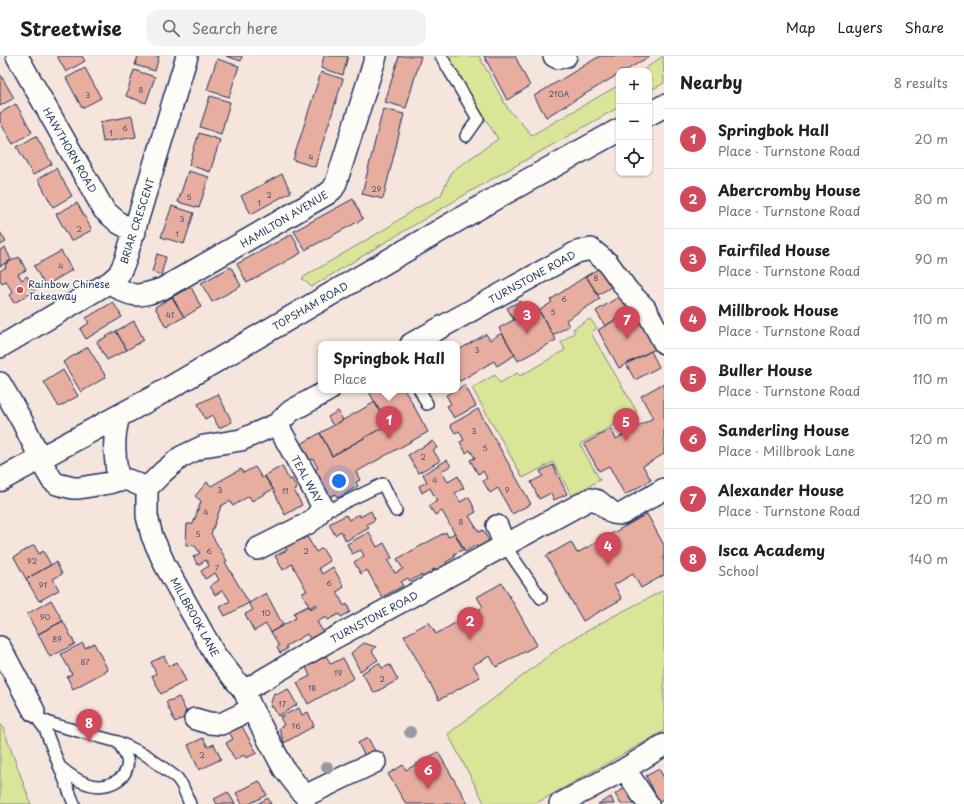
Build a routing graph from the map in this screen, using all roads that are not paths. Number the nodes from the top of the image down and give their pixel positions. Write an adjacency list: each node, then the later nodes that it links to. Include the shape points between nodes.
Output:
1 (17, 56): 11 (street, HAWTHORN ROAD, via 104,210 119,224)
2 (187, 56): 11 (street, BRIAR CRESCENT)
3 (376, 56): 12 (street, HAMILTON AVENUE, via 336,183 330,192 162,289 133,296)
4 (441, 56): 10 (lane, via 478,119)
5 (554, 56): 6 (street)
6 (566, 56)
7 (664, 106): 8 (main road)
8 (652, 112)
9 (616, 132): 20 (main road, TOPSHAM ROAD, via 501,195)
10 (466, 136)
11 (135, 232): 12 (street, BRIAR CRESCENT, via 119,274)
12 (110, 282): 15 (street, BRIAR CRESCENT)
13 (416, 341): 14 (street, TURNSTONE ROAD, via 577,252 591,249 608,263 628,291 645,308)
14 (664, 344)
15 (0, 348)
16 (0, 384): 22 (street)
17 (323, 393): 21 (street, via 291,411)
18 (422, 393): 19 (lane)
19 (427, 404)
20 (119, 416): 22 (main road, TOPSHAM ROAD); 24 (street, via 114,447)
21 (277, 424): 25 (street, via 241,440 204,446 181,457); 27 (street, TEAL WAY)
22 (40, 458): 23 (main road, TOPSHAM ROAD); 24 (street, via 57,484 79,488)
23 (0, 480)
24 (118, 480): 25 (street, via 128,480)
25 (148, 488): 34 (street, MILLBROOK LANE, via 147,516 152,536 215,655)
26 (664, 489): 30 (street, TURNSTONE ROAD, via 622,514 613,513 598,501 590,499)
27 (323, 507): 28 (lane, via 333,508 383,484); 31 (street, TEAL WAY, via 307,524)
28 (396, 511)
29 (496, 526): 30 (street)
30 (505, 546): 32 (lane); 34 (street, TURNSTONE ROAD, via 327,642 264,680)
31 (257, 549)
32 (541, 598)
33 (0, 647): 35 (street)
34 (248, 700): 36 (street, TURNSTONE ROAD, via 221,724); 42 (street, MILLBROOK LANE)
35 (35, 714): 37 (lane, via 52,724); 40 (lane, via 45,729)
36 (195, 719)
37 (118, 742): 40 (lane, via 127,760 125,774 107,785 88,784 68,774); 44 (lane, via 146,756 177,778)
38 (664, 745): 41 (street)
39 (375, 762): 42 (street)
40 (59, 766): 43 (lane)
41 (625, 769): 45 (street); 46 (street)
42 (303, 800)
43 (74, 804)
44 (190, 804)
45 (560, 804)
46 (648, 804)

